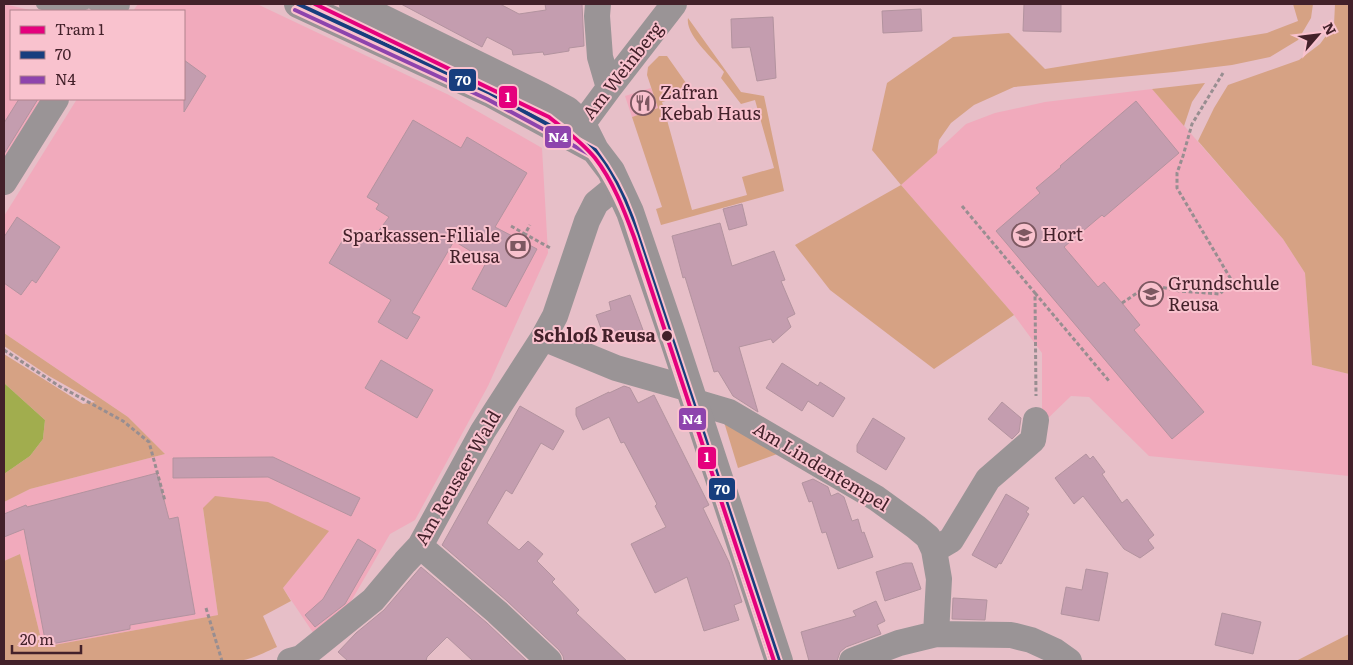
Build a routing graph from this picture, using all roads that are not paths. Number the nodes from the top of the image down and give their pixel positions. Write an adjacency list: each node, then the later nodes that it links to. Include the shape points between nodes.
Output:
1 (42, 4): 2 (lane, via 56,7)
2 (85, 4)
3 (298, 4): 9 (street)
4 (353, 4): 9 (street, via 567,110)
5 (598, 4): 7 (street, via 600,57)
6 (674, 4): 7 (street, Am Weinberg)
7 (608, 88): 9 (street, Am Weinberg)
8 (55, 100): 10 (street)
9 (583, 137): 11 (street, via 604,160)
10 (4, 182)
11 (618, 185): 12 (street, Am Reusaer Wald, via 596,203 587,221 555,316); 13 (street)
12 (543, 338): 13 (street); 15 (street, Am Reusaer Wald, via 483,431)
13 (692, 397): 16 (street, Am Lindentempel, via 702,404 729,412 876,498 928,537); 20 (street)
14 (1036, 420): 16 (street, via 1033,440 988,479 951,540)
15 (420, 546): 18 (street, Am Reusaer Wald, via 373,600 301,658); 19 (street)
16 (934, 550): 17 (street, Am Lindentempel, via 939,579)
17 (936, 634): 21 (street, via 899,643); 22 (street, via 1011,635 1031,640)
18 (290, 661)
19 (549, 661)
20 (779, 661)
21 (852, 661)
22 (1069, 661)

